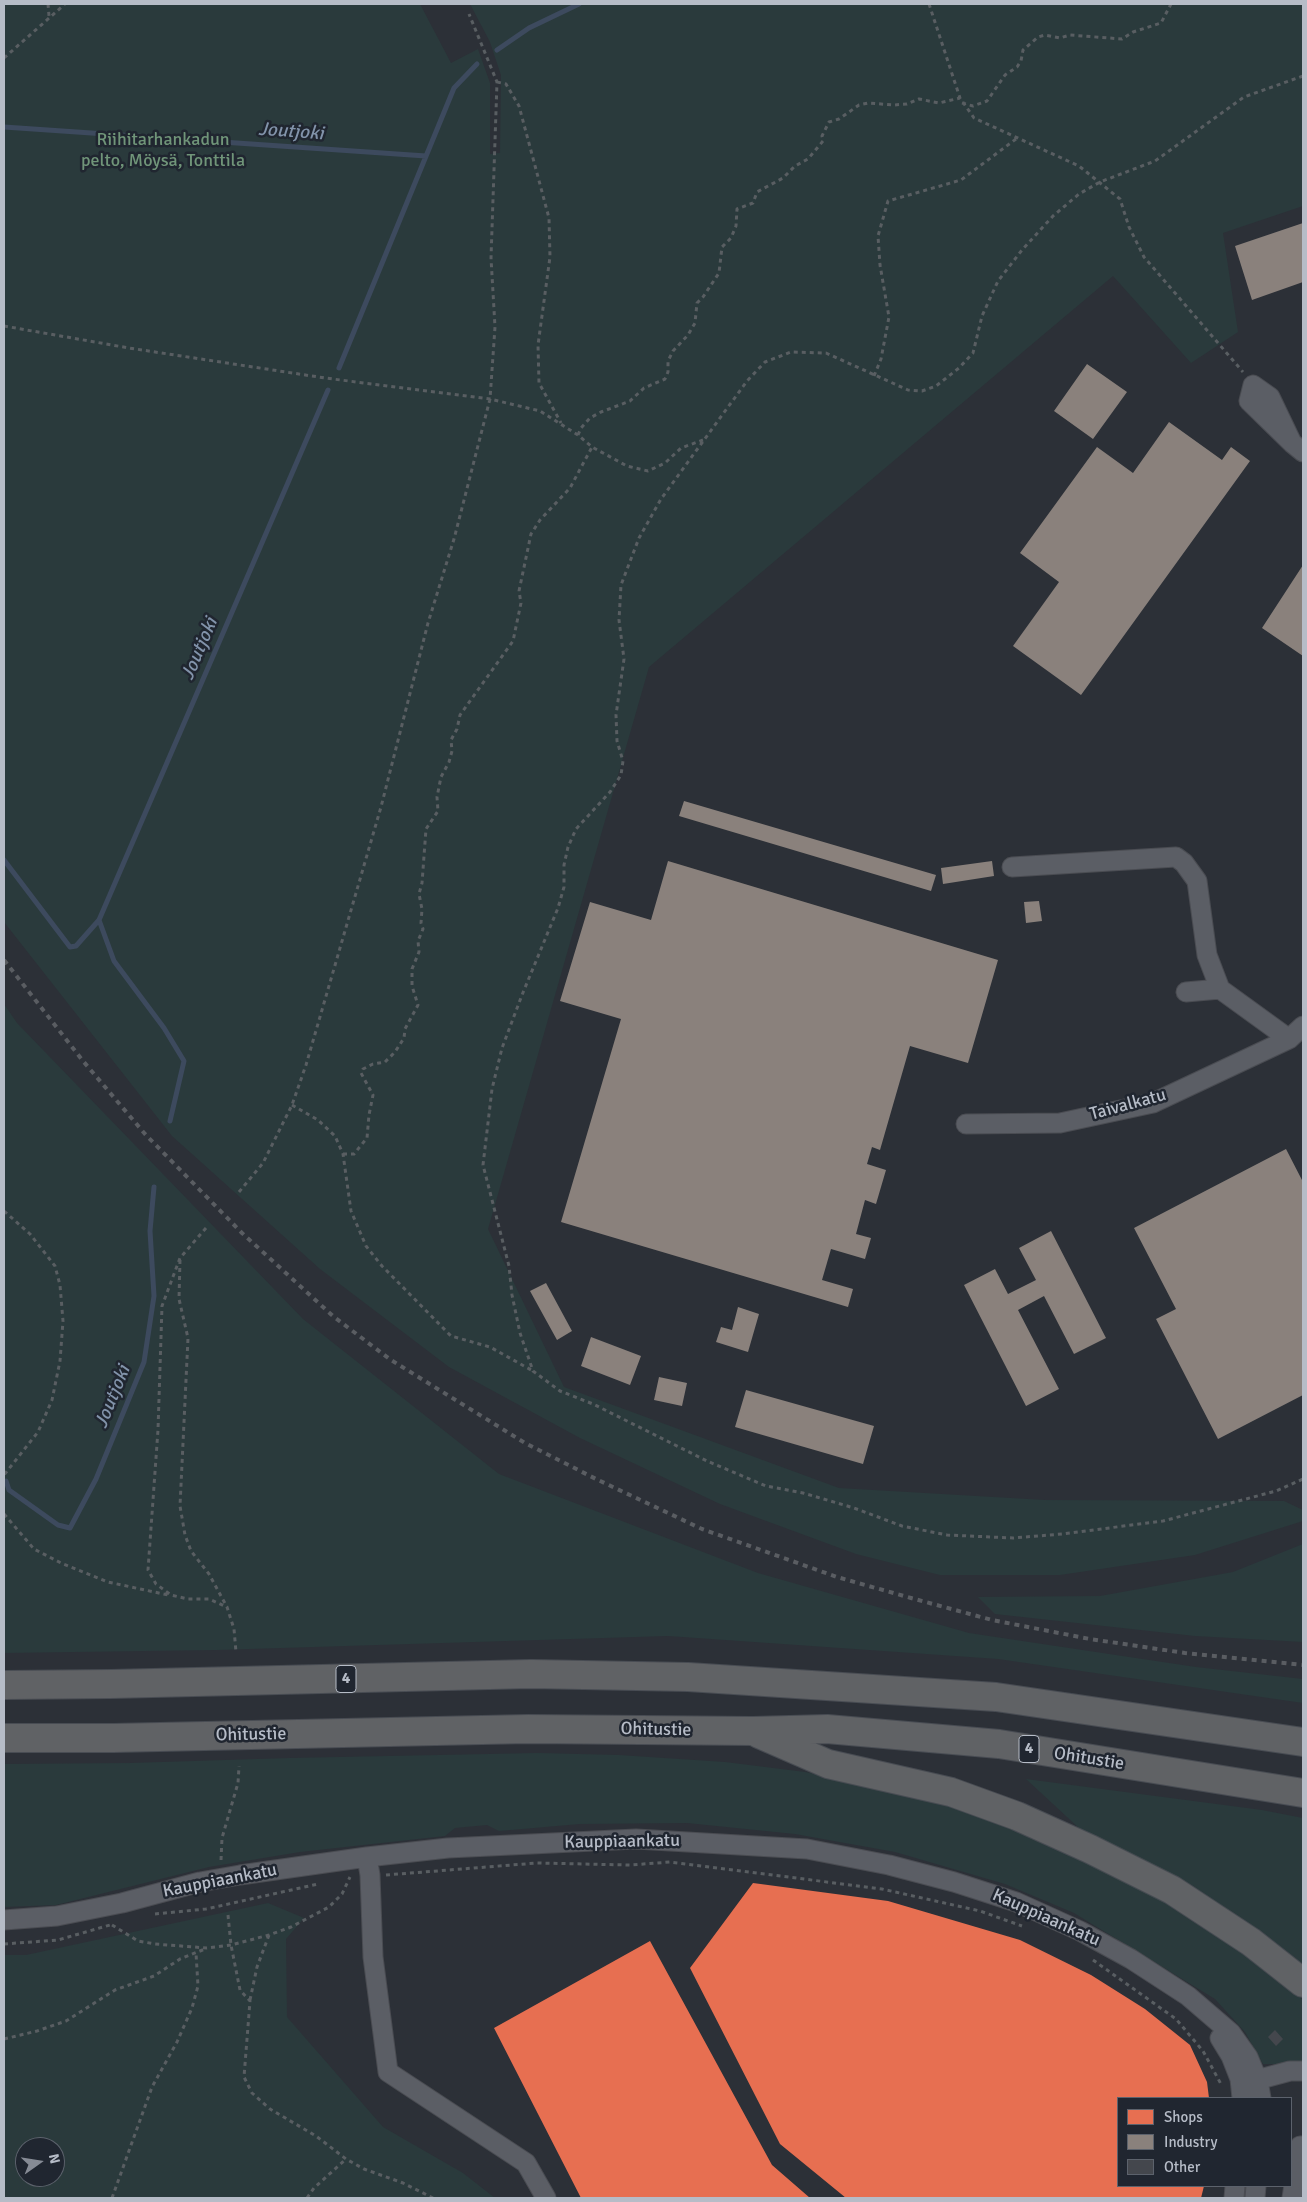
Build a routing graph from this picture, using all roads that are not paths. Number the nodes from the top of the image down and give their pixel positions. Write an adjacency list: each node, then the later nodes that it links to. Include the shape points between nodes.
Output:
1 (1253, 385): 2 (street, via 1270,397)
2 (1298, 447)
3 (1012, 866): 4 (street, via 1176,857 1197,882 1208,955)
4 (1220, 989): 5 (street); 7 (street)
5 (1186, 992)
6 (1303, 1026): 7 (street, Taivalkatu)
7 (1289, 1039): 8 (street, Taivalkatu, via 1153,1102 1060,1122)
8 (966, 1124)
9 (4, 1685): 12 (highway, 4, via 531,1674 688,1677 996,1697)
10 (753, 1731): 11 (highway, Ohitustie / 4, via 537,1729); 13 (highway, Ohitustie / 4, via 827,1729 999,1744); 16 (highway, via 828,1764 951,1792 1017,1816 1090,1849 1172,1890 1251,1942)
11 (4, 1738)
12 (1300, 1740)
13 (1303, 1794)
14 (367, 1857): 15 (street, Kauppiaankatu, via 200,1882 57,1916); 18 (street, Kauppiaankatu, via 448,1848 636,1839 807,1849 890,1865 1016,1902 1080,1930 1131,1958 1188,1996 1231,2033 1248,2058); 20 (street, via 373,1957 388,2072 526,2163)
15 (4, 1920)
16 (1303, 1983)
17 (1303, 2071): 18 (street, via 1290,2071)
18 (1245, 2092)
19 (1303, 2146): 21 (street, via 1300,2146)
20 (546, 2198)
21 (1292, 2198)

